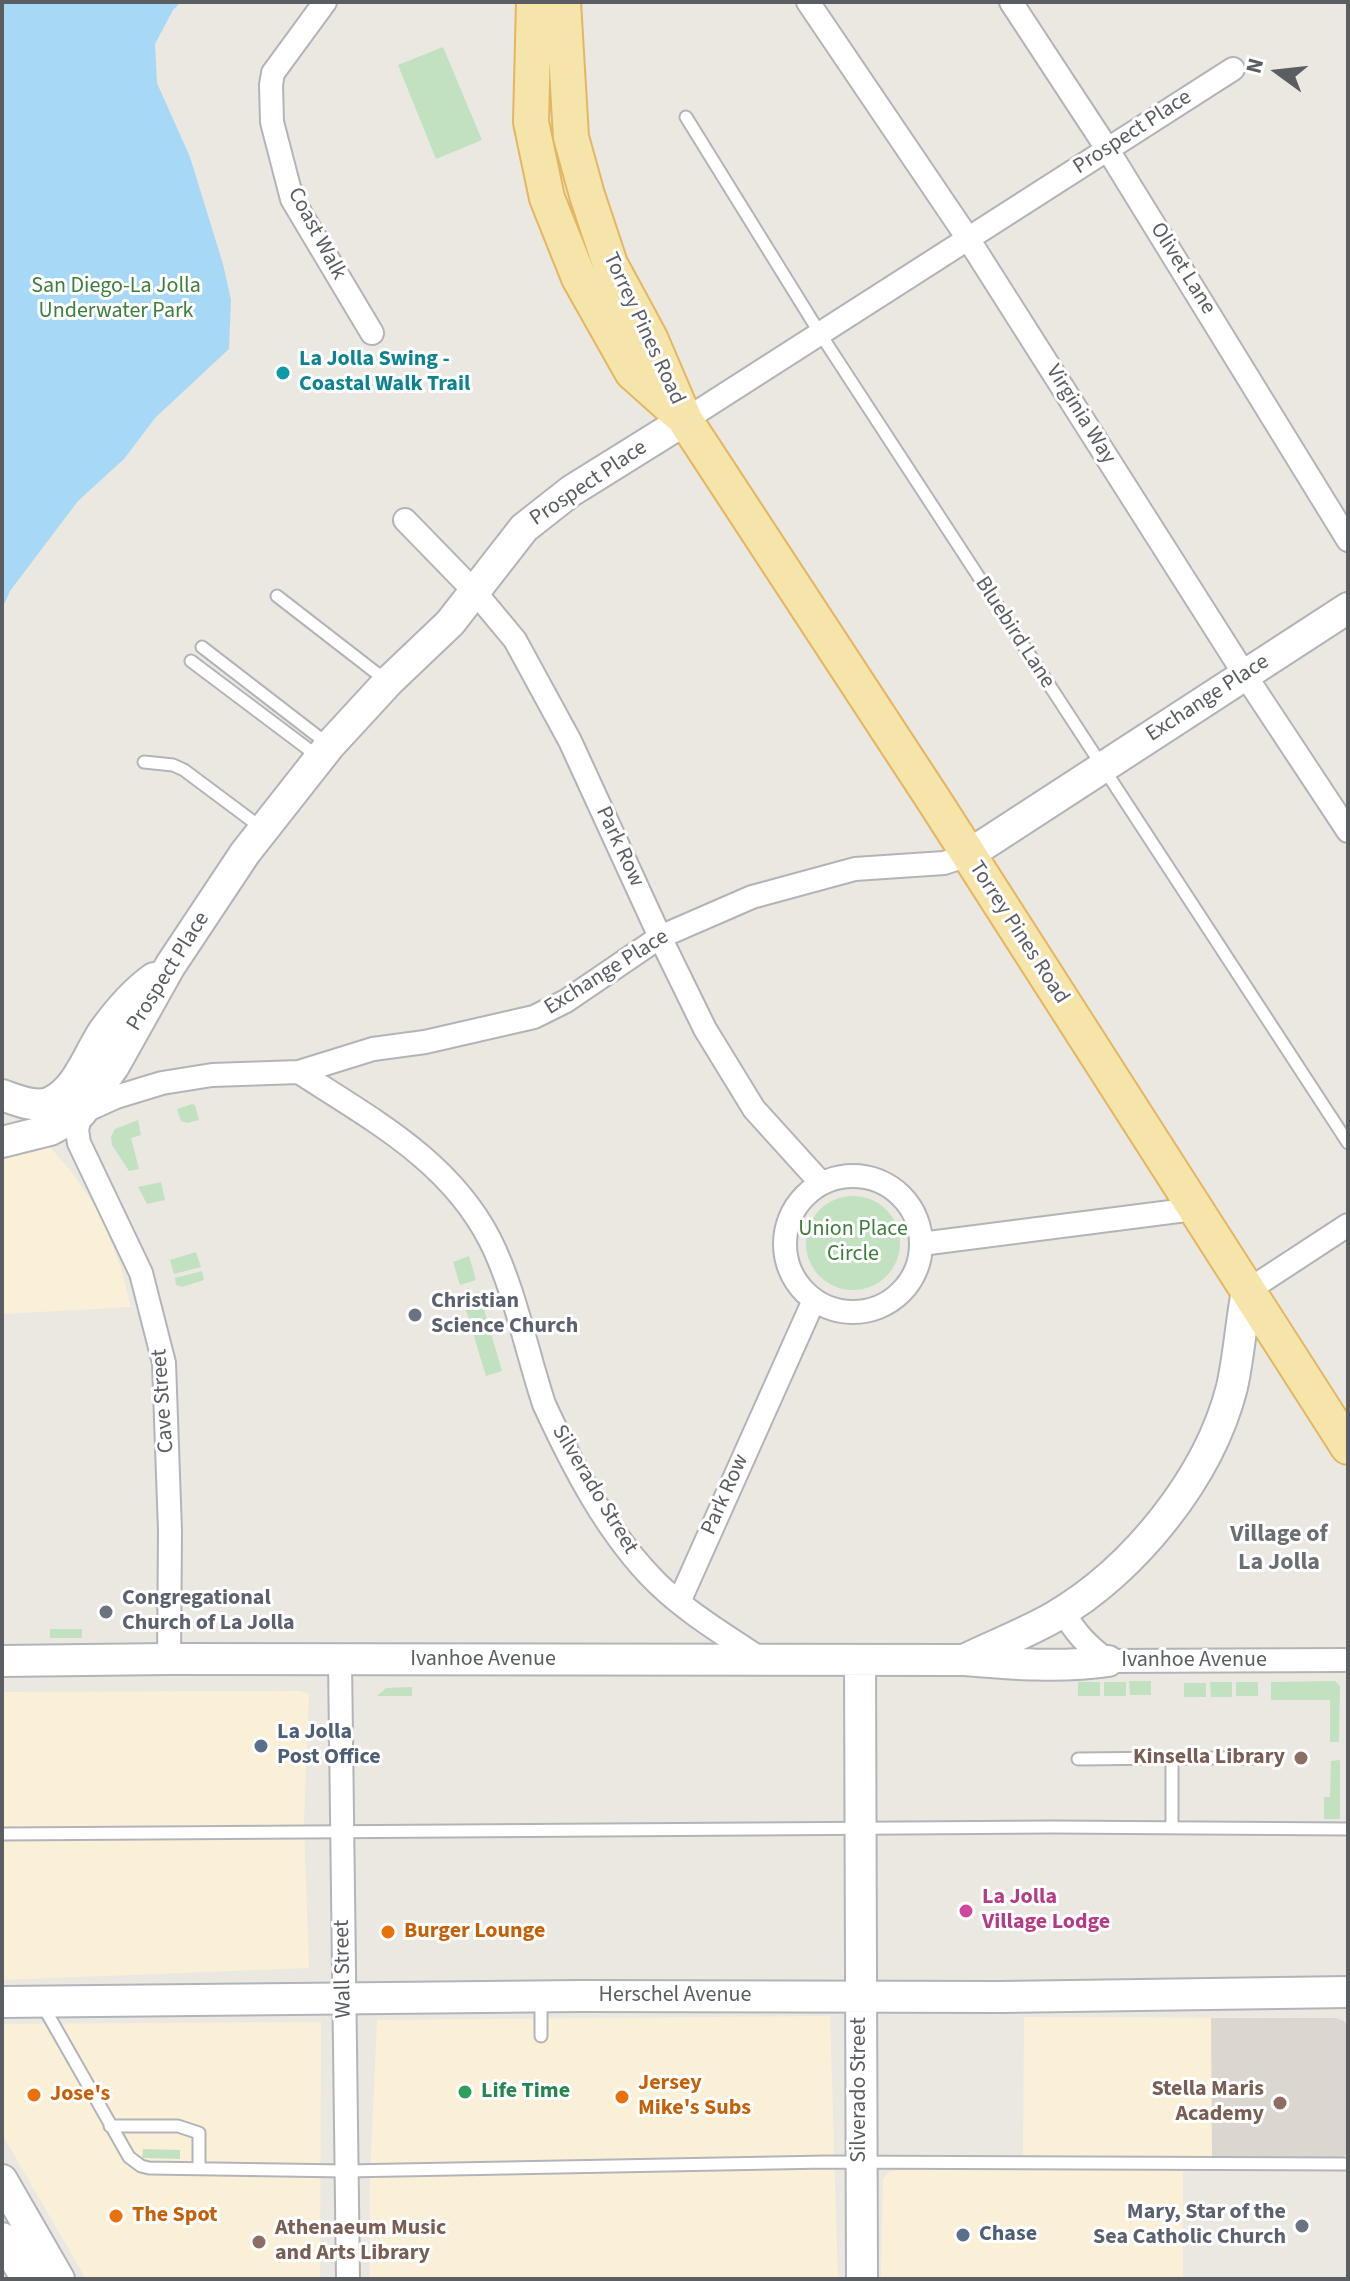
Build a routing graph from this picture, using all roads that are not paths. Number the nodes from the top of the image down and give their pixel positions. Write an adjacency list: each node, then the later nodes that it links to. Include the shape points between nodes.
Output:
1 (325, 2): 10 (street, Coast Walk, via 273,73 272,122 292,199)
2 (534, 2): 12 (main road, Torrey Pines Road, via 531,122 547,198 579,278 632,372)
3 (563, 2): 12 (main road, Torrey Pines Road, via 571,137 587,195 610,264)
4 (808, 2): 9 (street, Virginia Way)
5 (1011, 2): 8 (street, Olivet Lane)
6 (1233, 69): 8 (street, Prospect Place)
7 (686, 117): 11 (lane, Bluebird Lane)
8 (1108, 150): 9 (street, Prospect Place); 14 (street, Olivet Lane)
9 (967, 237): 11 (street, Prospect Place); 20 (street, Virginia Way)
10 (372, 333)
11 (821, 335): 12 (street, Prospect Place); 24 (lane, Bluebird Lane)
12 (685, 420): 15 (street, Prospect Place, via 571,491 524,528); 27 (main road, Torrey Pines Road)
13 (405, 520): 15 (street, Park Row)
14 (1348, 540)
15 (475, 592): 21 (street, Prospect Place); 28 (street, Park Row, via 515,640 570,741)
16 (277, 596): 21 (lane)
17 (1348, 608): 20 (street, Exchange Place)
18 (202, 647): 22 (lane)
19 (191, 661): 22 (lane)
20 (1245, 675): 24 (street, Exchange Place); 26 (street, Virginia Way)
21 (388, 682): 22 (street, Prospect Place)
22 (325, 752): 25 (street, Prospect Place)
23 (144, 762): 25 (lane, via 184,770)
24 (1101, 768): 27 (street, Exchange Place); 34 (lane, Bluebird Lane)
25 (264, 829): 29 (street, Prospect Place)
26 (1348, 831)
27 (968, 855): 28 (street, Exchange Place, via 944,863 855,869 752,897); 36 (main road, Torrey Pines Road)
28 (660, 937): 30 (street, Exchange Place, via 534,1017 373,1049); 35 (street, Park Row, via 705,1029 754,1109)
29 (170, 966): 31 (street, via 132,994 69,1088 51,1102 38,1105); 32 (street, Prospect Place)
30 (299, 1072): 32 (street, Exchange Place, via 178,1080); 42 (street, Silverado Street, via 385,1125 459,1193 475,1215 491,1242 544,1404 574,1465 629,1553)
31 (2, 1095)
32 (81, 1113): 33 (street, via 50,1130); 44 (street, Cave Street, via 79,1143 141,1273 164,1363)
33 (2, 1142)
34 (1348, 1143)
35 (821, 1183): 38 (street, via 843,1176 888,1185 917,1221); 40 (street, via 790,1217 785,1240 787,1263 797,1284)
36 (1194, 1209): 38 (street); 39 (main road, Torrey Pines Road)
37 (1348, 1225): 39 (street)
38 (921, 1244): 40 (street, via 908,1284 890,1302 854,1312 833,1310)
39 (1247, 1291): 41 (main road, Torrey Pines Road); 43 (street, via 1232,1388 1206,1455 1171,1512 1106,1581)
40 (814, 1300): 42 (street, Park Row)
41 (1348, 1447)
42 (679, 1602): 46 (street, Silverado Street)
43 (1063, 1611): 47 (street); 51 (street, Ivanhoe Avenue, via 1087,1646)
44 (169, 1659): 45 (street, Ivanhoe Avenue); 49 (street, Ivanhoe Avenue)
45 (340, 1660): 46 (street, Ivanhoe Avenue); 58 (street, Wall Street)
46 (762, 1660): 50 (street, Ivanhoe Avenue)
47 (965, 1660): 50 (street, Ivanhoe Avenue); 51 (street, Ivanhoe Avenue, via 1048,1665)
48 (1348, 1660): 51 (street, Ivanhoe Avenue)
49 (2, 1661)
50 (860, 1661): 57 (street, Silverado Street)
51 (1108, 1661)
52 (1172, 1758): 53 (lane); 54 (lane); 55 (lane)
53 (1266, 1758)
54 (1078, 1759)
55 (1172, 1828): 56 (lane); 57 (lane)
56 (1348, 1829)
57 (860, 1830): 58 (lane); 61 (street, Silverado Street)
58 (341, 1831): 59 (lane); 63 (street, Wall Street)
59 (2, 1834)
60 (1348, 1992): 61 (street, Herschel Avenue)
61 (860, 1996): 62 (street, Herschel Avenue); 68 (street, Silverado Street)
62 (541, 1997): 63 (street, Herschel Avenue); 66 (lane)
63 (344, 1999): 65 (street, Herschel Avenue); 71 (street, Wall Street)
64 (2, 2002): 65 (street, Herschel Avenue)
65 (41, 2002): 67 (lane)
66 (541, 2036)
67 (110, 2126): 70 (lane, via 141,2166); 70 (lane, via 178,2126 199,2133)
68 (860, 2163): 69 (lane); 71 (lane); 77 (street, Silverado Street)
69 (1348, 2164)
70 (199, 2168): 71 (lane)
71 (346, 2171): 76 (street, Wall Street)
72 (2, 2180): 75 (street)
73 (2, 2238): 74 (street)
74 (27, 2279)
75 (59, 2279)
76 (348, 2279)
77 (862, 2279)

